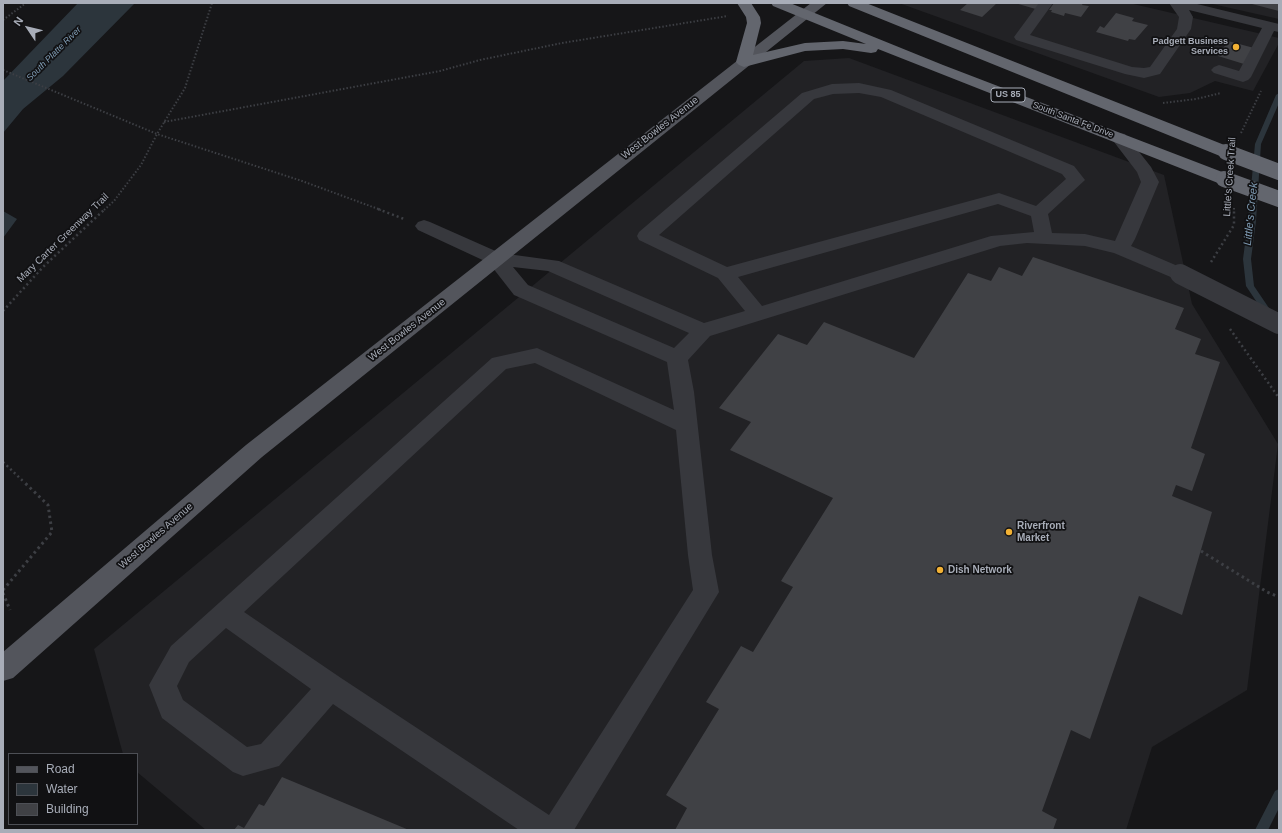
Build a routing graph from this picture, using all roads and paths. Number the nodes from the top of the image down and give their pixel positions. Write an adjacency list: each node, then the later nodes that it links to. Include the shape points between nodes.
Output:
1 (26, 3): 14 (path)
2 (212, 3): 26 (path, Mary Carter Greenway Trail, via 186,88)
3 (744, 3): 18 (highway, via 754,23)
4 (778, 3): 11 (highway, South Santa Fe Drive / US 85)
5 (820, 3): 11 (main road, West Bowles Avenue)
6 (854, 3): 15 (highway)
7 (884, 3): 15 (highway)
8 (1046, 3): 9 (street, via 1021,37 1130,71 1144,73 1156,71 1184,29 1186,17)
9 (1176, 3): 13 (street)
10 (1237, 3): 13 (street)
11 (804, 14): 17 (highway, South Santa Fe Drive / US 85); 18 (main road, West Bowles Avenue)
12 (730, 16): 26 (path, via 562,43 440,71)
13 (1230, 16): 16 (street)
14 (3, 20)
15 (910, 25): 30 (highway, bridge)
16 (1275, 27): 20 (street, via 1243,77)
17 (919, 60): 18 (highway, via 862,47 827,45 793,49); 29 (highway, South Santa Fe Drive / US 85)
18 (744, 62): 37 (main road, West Bowles Avenue)
19 (3, 70): 27 (path)
20 (1219, 70)
21 (1262, 88): 24 (path, Little's Creek Trail)
22 (1222, 92): 25 (path, via 1196,99)
23 (1253, 93): 24 (path)
24 (1259, 94): 28 (path, Little's Creek Trail)
25 (1159, 104)
26 (164, 122): 27 (path, Mary Carter Greenway Trail)
27 (157, 134): 34 (path, via 302,181); 40 (path, Mary Carter Greenway Trail, via 141,165 114,201 43,267)
28 (1241, 136)
29 (1119, 138): 31 (highway, South Santa Fe Drive / US 85, bridge); 36 (street, via 1145,171 1150,182)
30 (1279, 172)
31 (1279, 199)
32 (1234, 201): 38 (path, Little's Creek Trail, via 1234,225)
33 (1039, 213): 35 (street); 39 (street, via 999,198); 39 (street, via 1076,180 1068,170 885,93 859,88 832,89 808,96 646,236)
34 (424, 226): 37 (street)
35 (1044, 238): 36 (street, via 1085,240); 41 (street, via 998,240)
36 (1120, 248): 43 (street, bridge, via 1180,274)
37 (496, 260): 44 (street, via 552,266); 45 (street, via 521,290); 54 (main road, West Bowles Avenue, via 254,451)
38 (1207, 267)
39 (725, 274): 41 (street)
40 (3, 311)
41 (758, 314): 44 (street)
42 (1226, 324): 46 (path)
43 (1279, 324)
44 (702, 331): 45 (street)
45 (677, 358): 47 (street)
46 (1279, 398)
47 (686, 425): 53 (street, via 536,355 499,363); 57 (street, via 706,592)
48 (3, 462): 50 (path, via 48,506 52,532)
49 (1201, 551): 51 (path)
50 (3, 591): 52 (path)
51 (1279, 597)
52 (10, 610)
53 (225, 613): 55 (street); 55 (street, via 180,654 163,685 172,709 243,762 269,756)
54 (3, 669)
55 (331, 687): 56 (street)
56 (545, 830)
57 (557, 830)

